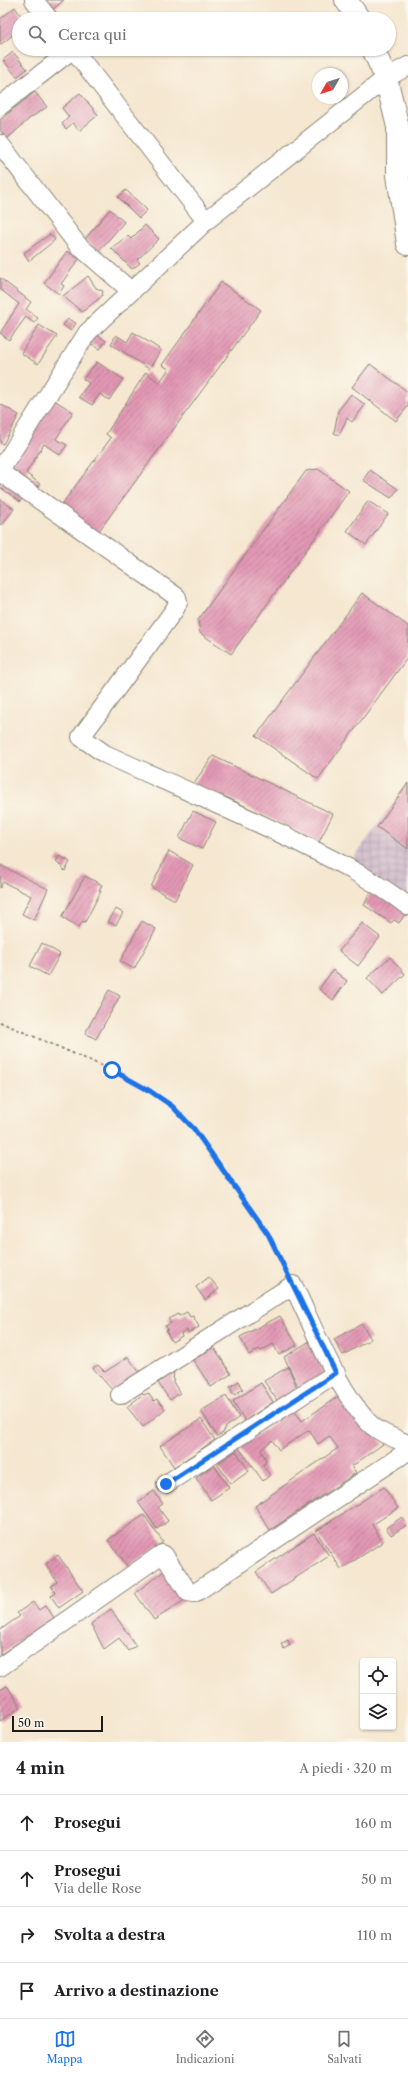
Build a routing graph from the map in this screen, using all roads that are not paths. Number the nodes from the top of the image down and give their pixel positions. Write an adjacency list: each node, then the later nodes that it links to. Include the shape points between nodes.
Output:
1 (34, 0): 3 (street)
2 (346, 0): 4 (main road)
3 (43, 12)
4 (354, 12)
5 (64, 56): 10 (street)
6 (78, 56): 12 (street)
7 (376, 56): 9 (main road)
8 (408, 66): 9 (street)
9 (386, 78): 12 (street); 13 (main road, via 398,127 398,175)
10 (0, 106)
11 (0, 144): 14 (street, via 78,245)
12 (206, 221): 14 (street)
13 (408, 244)
14 (131, 291): 15 (street, via 87,333)
15 (0, 472): 16 (street, via 177,597 175,609 81,737 105,754 273,830 347,867 387,889)
16 (408, 906)
17 (336, 1373): 18 (street, via 293,1285); 19 (street, via 352,1401 369,1422 388,1436); 21 (street)
18 (120, 1395)
19 (408, 1444)
20 (408, 1451): 22 (street, via 198,1591 188,1592 162,1554)
21 (166, 1484)
22 (0, 1667)

